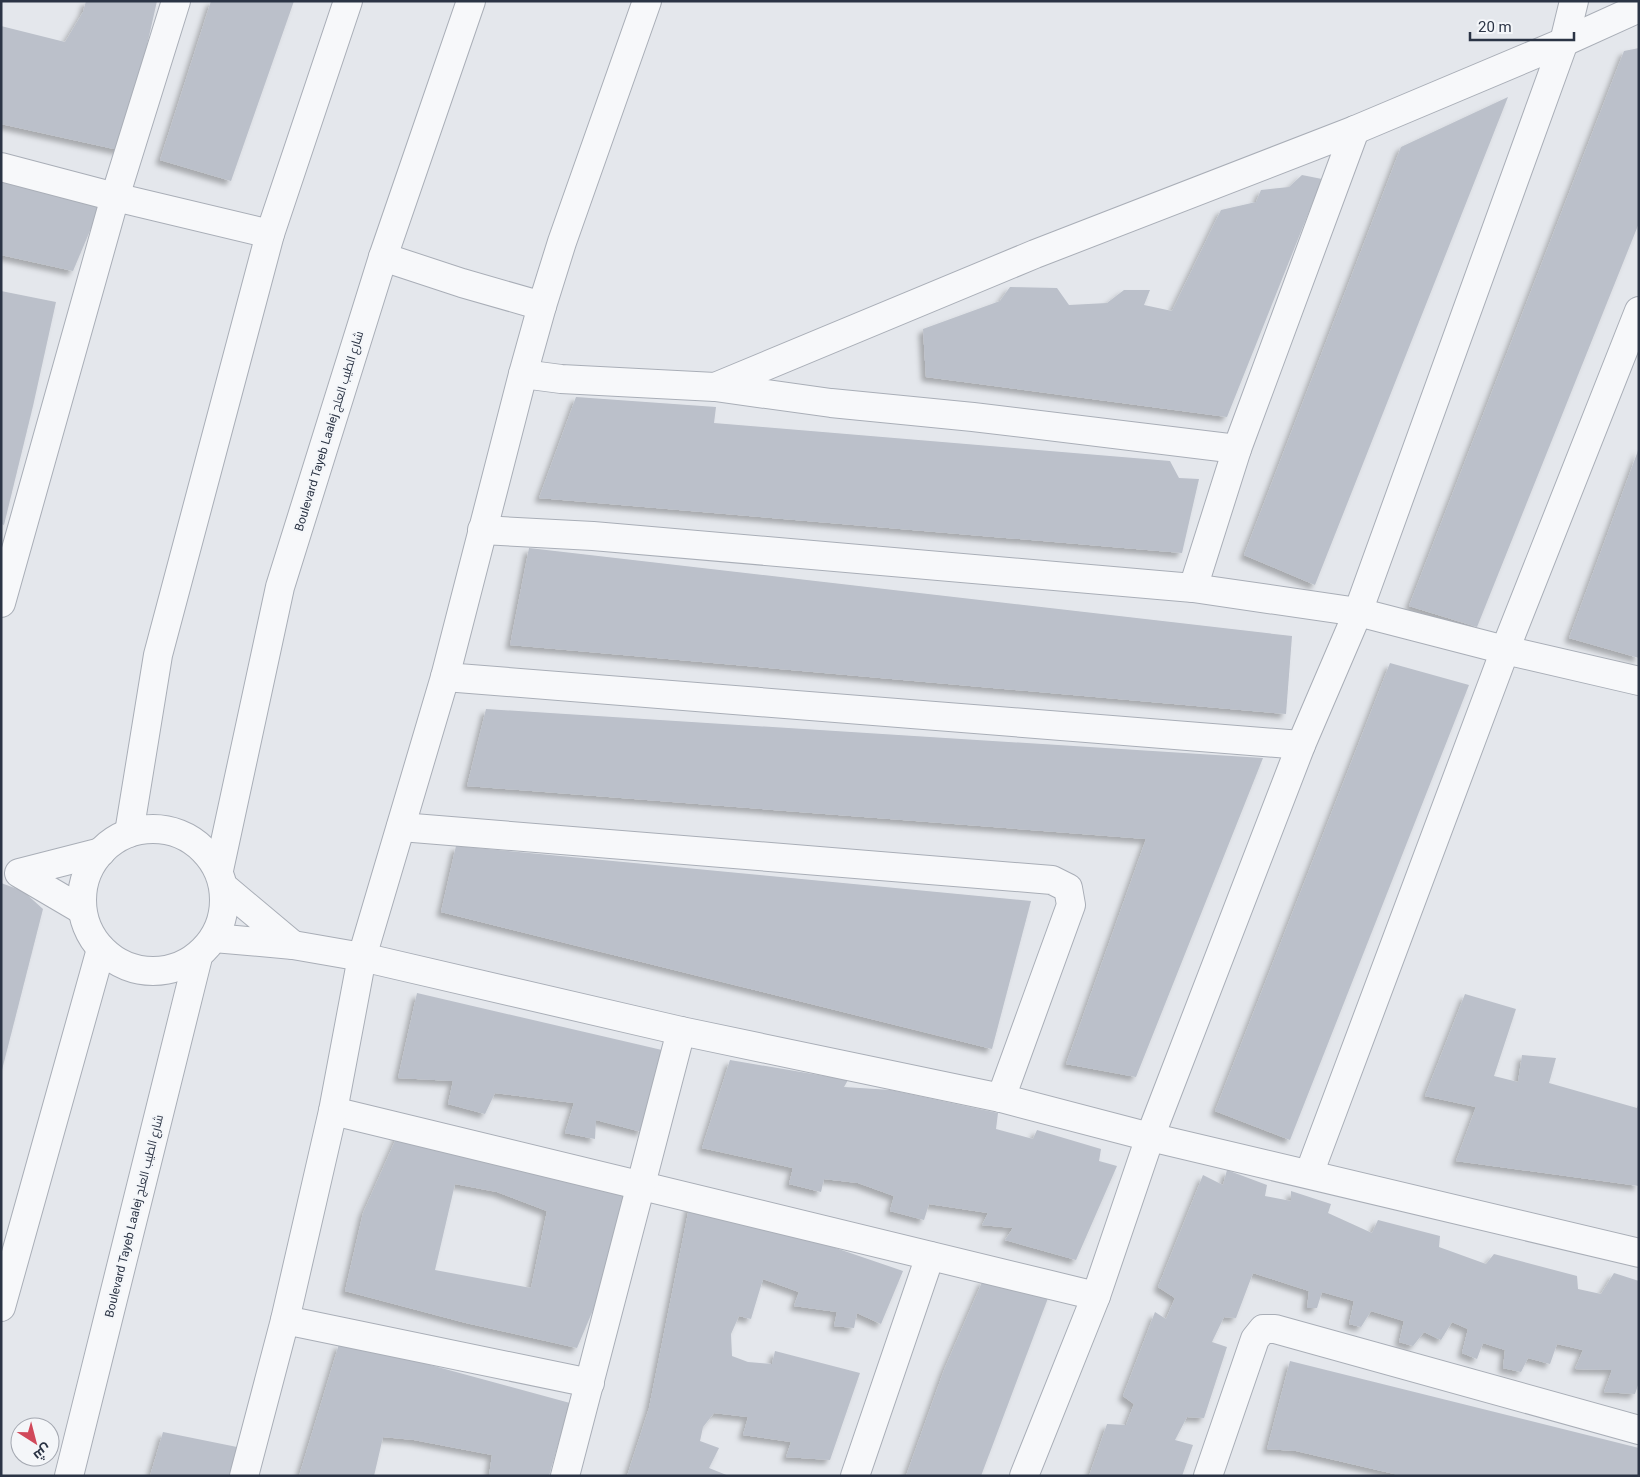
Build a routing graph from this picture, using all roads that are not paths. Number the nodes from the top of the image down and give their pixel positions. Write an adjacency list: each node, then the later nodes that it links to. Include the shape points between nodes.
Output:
1 (176, 1): 10 (street)
2 (348, 1): 11 (street)
3 (472, 1): 12 (street, Boulevard Tayeb Laalej شارع الطيب العلج)
4 (646, 1): 13 (street)
5 (1574, 1): 7 (street)
6 (1639, 8): 7 (street)
7 (1564, 42): 8 (street); 22 (street)
8 (1355, 130): 17 (street, via 1035,254); 18 (street)
9 (1, 167): 10 (street)
10 (115, 197): 11 (street); 21 (street)
11 (270, 234): 28 (street, via 158,655)
12 (383, 257): 13 (street); 31 (street, Boulevard Tayeb Laalej شارع الطيب العلج, via 280,587)
13 (542, 306): 16 (street)
14 (1639, 311): 15 (street)
15 (1629, 366): 23 (street)
16 (522, 374): 17 (street); 19 (street)
17 (715, 387): 18 (street)
18 (1238, 448): 20 (street)
19 (482, 530): 20 (street, via 593,536); 24 (street)
20 (1193, 588): 22 (street)
21 (1, 603)
22 (1358, 612): 23 (street); 26 (street)
23 (1505, 650): 25 (street); 41 (street)
24 (445, 676): 26 (street); 27 (street)
25 (1639, 681)
26 (1301, 745): 40 (street)
27 (401, 827): 36 (street); 38 (street, via 1052,880 1068,888 1071,905)
28 (129, 833): 29 (street, via 114,840); 31 (street, via 155,829 181,834 204,848)
29 (101, 852): 30 (street); 32 (street, via 89,869 82,889)
30 (10, 871): 32 (street)
31 (222, 879): 33 (street); 34 (street, via 224,914)
32 (82, 910): 35 (street, via 92,938)
33 (293, 945): 34 (street); 36 (street)
34 (206, 947): 35 (street, via 174,969 148,972 122,965); 50 (street, Boulevard Tayeb Laalej شارع الطيب العلج)
35 (100, 949): 46 (street)
36 (362, 957): 37 (street); 39 (street)
37 (681, 1031): 38 (street); 42 (street)
38 (1001, 1098): 40 (street)
39 (333, 1111): 42 (street); 47 (street)
40 (1150, 1137): 41 (street); 45 (street)
41 (1309, 1174): 43 (street)
42 (641, 1186): 44 (street); 48 (street)
43 (1639, 1253)
44 (930, 1256): 45 (street); 53 (street)
45 (1096, 1296): 54 (street)
46 (1, 1307)
47 (285, 1320): 48 (street); 51 (street)
48 (590, 1383): 52 (street)
49 (1639, 1430): 55 (street, via 1275,1329 1263,1329 1255,1339)
50 (69, 1476)
51 (244, 1476)
52 (565, 1476)
53 (855, 1476)
54 (1024, 1476)
55 (1208, 1476)

